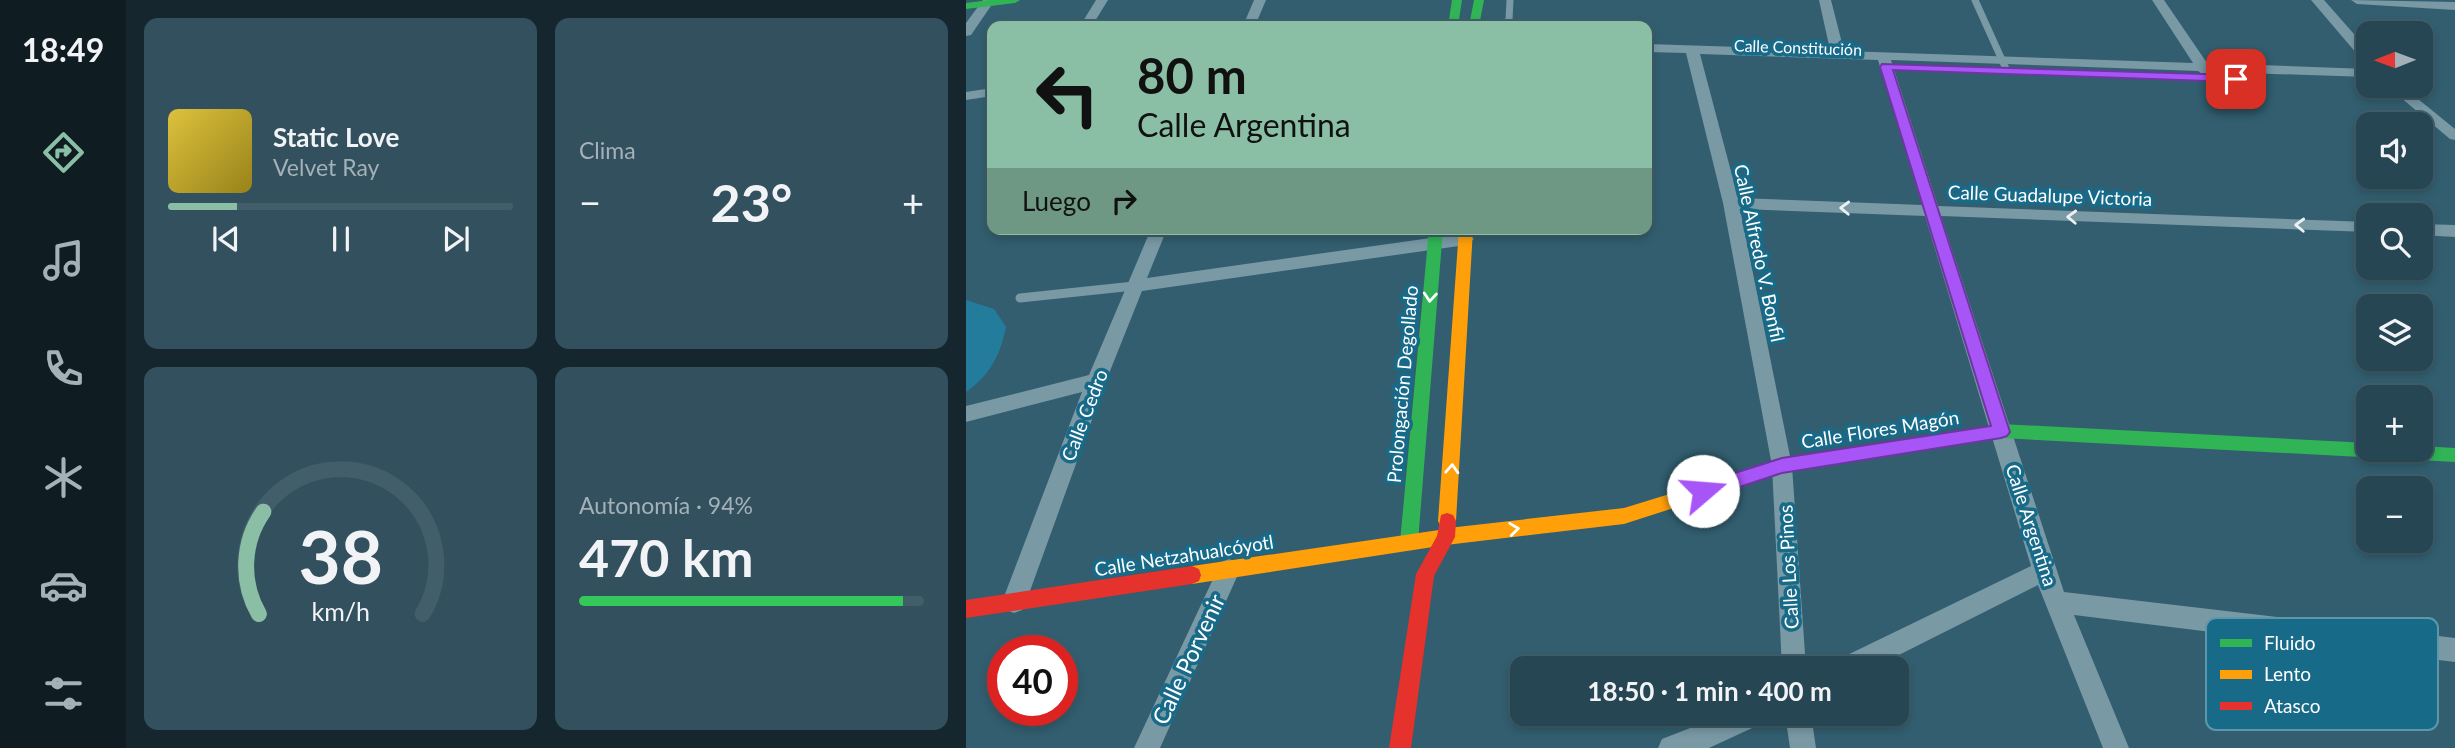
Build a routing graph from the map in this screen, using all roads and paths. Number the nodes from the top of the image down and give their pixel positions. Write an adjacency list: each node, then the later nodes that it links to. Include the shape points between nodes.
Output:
1 (1014, 0): 12 (street)
2 (1102, 0): 15 (street)
3 (1260, 0): 16 (street)
4 (1457, 0): 17 (street)
5 (1479, 0): 18 (street)
6 (1510, 0): 19 (lane)
7 (1825, 0): 24 (street, Calle Constitución)
8 (1975, 0): 27 (lane)
9 (2158, 0): 28 (street)
10 (2317, 0): 21 (street)
11 (2357, 0): 14 (street)
12 (987, 2): 13 (street); 20 (street)
13 (966, 6)
14 (2455, 6)
15 (1089, 21)
16 (1251, 21)
17 (1454, 21)
18 (1475, 21)
19 (1508, 21)
20 (966, 32)
21 (2356, 44)
22 (1652, 49): 23 (street, Calle Constitución)
23 (1692, 55): 24 (street, Calle Constitución); 25 (street, Calle Constitución); 26 (street, Calle Constitución); 35 (street, Calle Alfredo V. Bonfil)
24 (1838, 55): 26 (street, Calle Constitución)
25 (1652, 59)
26 (1885, 62): 27 (street, Calle Constitución); 36 (street, Calle Argentina)
27 (2006, 67): 28 (street, Calle Constitución)
28 (2206, 73): 29 (street, Calle Constitución); 30 (street, Calle Constitución)
29 (2356, 73)
30 (2356, 82)
31 (987, 93): 32 (street)
32 (966, 96)
33 (2409, 98): 34 (street)
34 (2455, 136)
35 (1731, 203): 36 (street, Calle Guadalupe Victoria, one-way to 35); 49 (street, Calle Alfredo V. Bonfil)
36 (1931, 212): 37 (street, Calle Guadalupe Victoria, one-way to 36); 47 (street, Calle Argentina)
37 (2356, 228)
38 (2433, 230): 39 (street)
39 (2455, 231)
40 (1156, 235): 43 (street, Calle Cedro)
41 (1466, 235): 50 (street, one-way to 41)
42 (1435, 236): 43 (street); 51 (street, Prolongación Degollado, one-way to 51)
43 (1134, 286): 44 (lane); 45 (street, Calle Cedro)
44 (1020, 298)
45 (1096, 381): 46 (street); 55 (street, Calle Cedro)
46 (966, 414)
47 (2001, 432): 48 (street, Calle Flores Magón); 49 (street, Calle Flores Magón); 53 (street, Calle Argentina)
48 (2455, 455)
49 (1782, 466): 50 (street, Calle Flores Magón, one-way to 49, via 1625,516); 59 (street, Calle Los Pinos)
50 (1446, 537): 51 (street, Calle Flores Magón); 54 (street)
51 (1409, 542): 52 (street, Calle Netzahualcóyotl); 54 (street)
52 (1229, 570): 55 (street, Calle Netzahualcóyotl); 63 (street, Calle Porvenir)
53 (2044, 570): 56 (street, Calle Argentina); 60 (street)
54 (1425, 574): 64 (street)
55 (1013, 602): 57 (street, Calle Netzahualcóyotl)
56 (2058, 602): 58 (street); 67 (street, Calle Argentina)
57 (966, 609)
58 (2206, 620)
59 (1793, 656)
60 (1872, 656)
61 (1729, 726): 65 (street)
62 (1800, 726): 66 (street)
63 (1147, 748)
64 (1400, 748)
65 (1671, 748)
66 (1803, 748)
67 (2116, 748)

